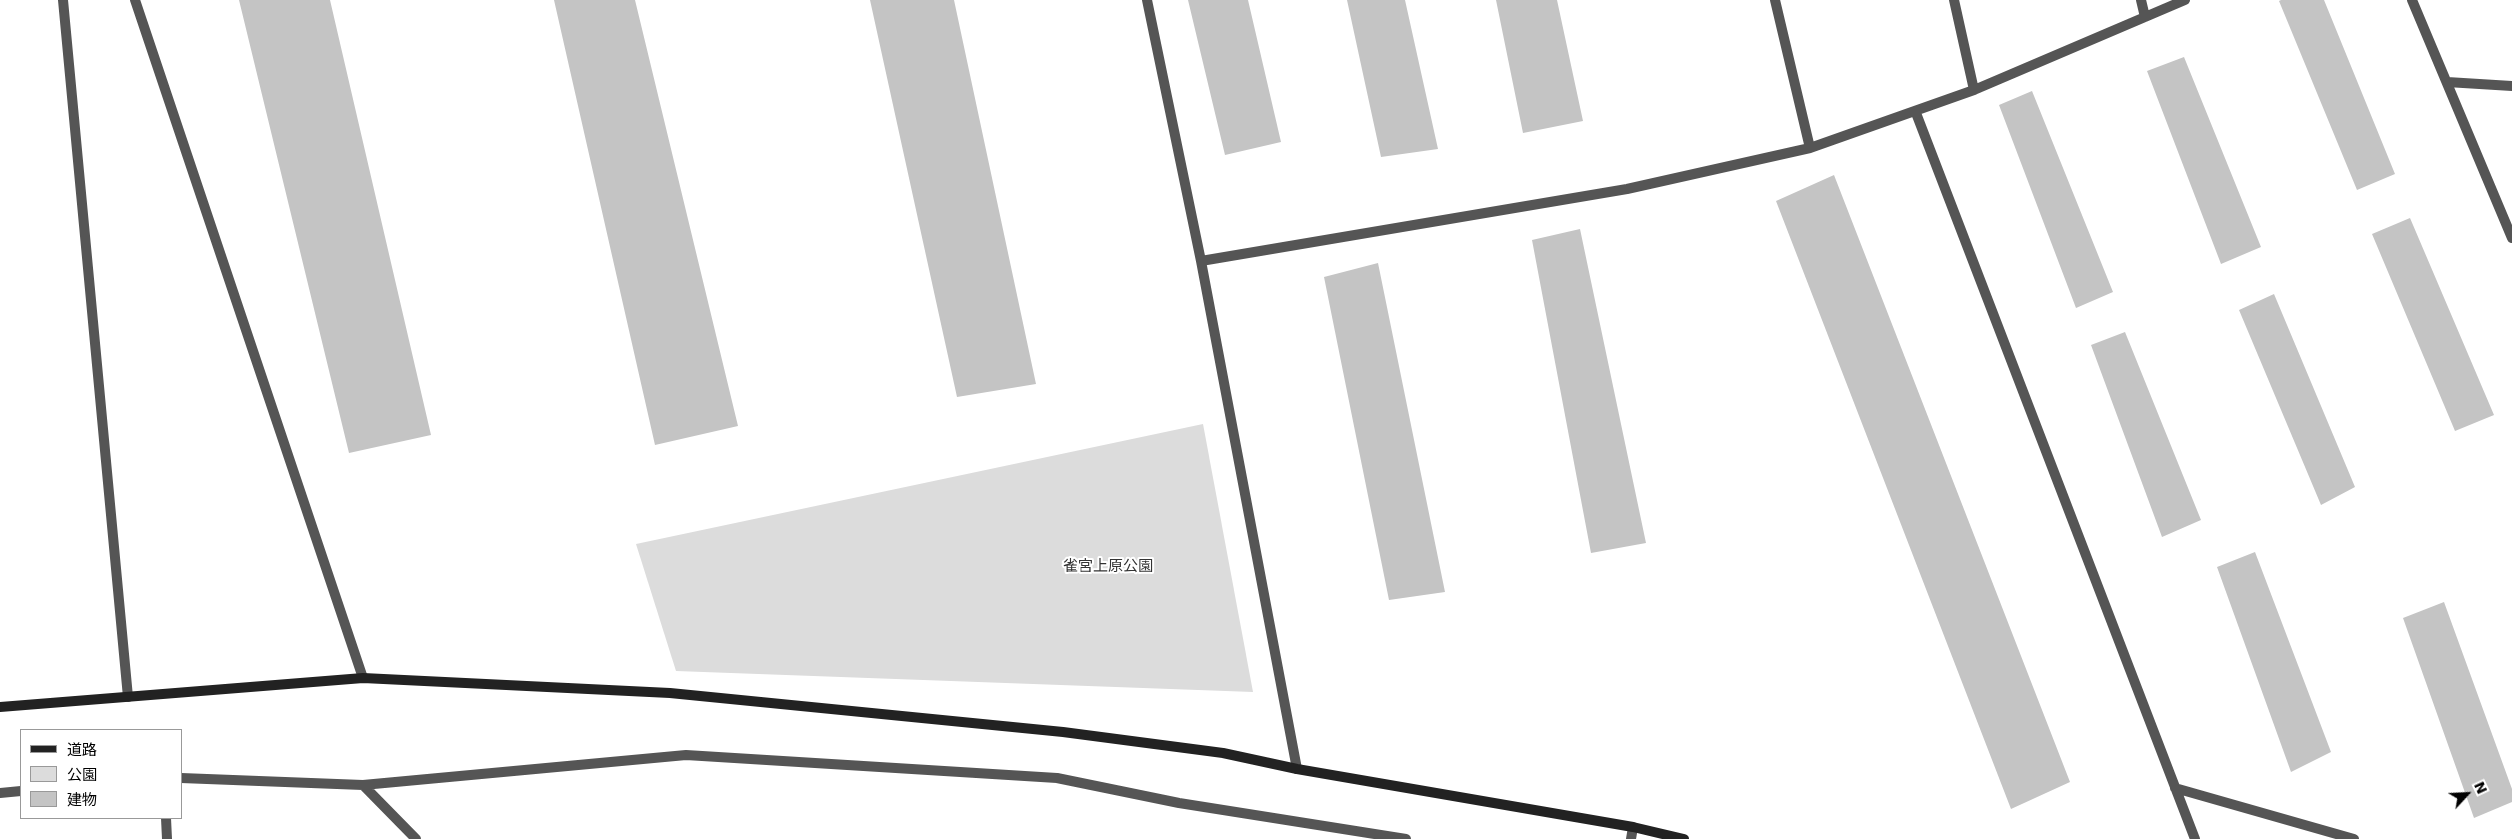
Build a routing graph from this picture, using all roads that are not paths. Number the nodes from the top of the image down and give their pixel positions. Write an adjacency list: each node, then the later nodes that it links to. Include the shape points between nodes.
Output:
1 (63, 0): 18 (street)
2 (135, 0): 17 (street)
3 (1147, 0): 16 (street)
4 (1774, 0): 14 (street)
5 (1954, 0): 12 (street)
6 (2141, 0): 9 (street)
7 (2185, 0): 9 (street)
8 (2412, 0): 10 (street)
9 (2145, 17): 12 (street)
10 (2447, 82): 11 (street); 15 (street)
11 (2512, 86)
12 (1974, 90): 13 (street)
13 (1916, 112): 14 (street); 23 (street)
14 (1810, 148): 16 (street, via 1627,189)
15 (2512, 238)
16 (1201, 261): 20 (street)
17 (363, 678): 18 (street); 20 (street, via 670,693 1063,732 1223,753)
18 (128, 697): 19 (street)
19 (0, 707)
20 (1297, 769): 27 (street)
21 (182, 778): 22 (street)
22 (363, 785): 29 (street); 30 (street, via 686,755 1057,778 1179,803)
23 (2175, 788): 33 (street); 34 (street)
24 (20, 791): 25 (street)
25 (0, 793)
26 (166, 819): 28 (street)
27 (1633, 827): 31 (street); 32 (street)
28 (167, 839)
29 (416, 839)
30 (1406, 839)
31 (1631, 839)
32 (1684, 839)
33 (2195, 839)
34 (2354, 839)

